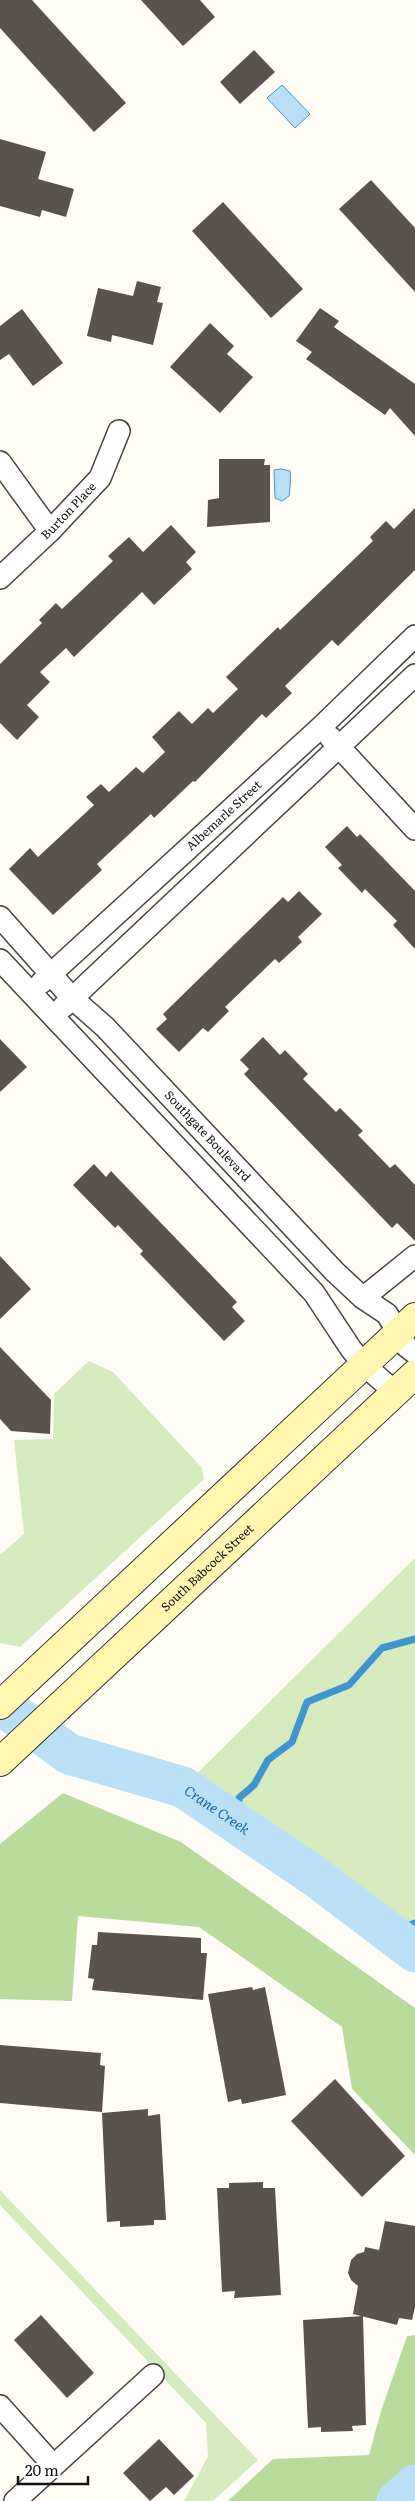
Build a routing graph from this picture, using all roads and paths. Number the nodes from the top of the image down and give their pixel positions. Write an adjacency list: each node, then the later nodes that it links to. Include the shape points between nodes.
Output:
1 (119, 431): 3 (street, Burton Place, via 100,478)
2 (0, 462): 3 (street)
3 (50, 531): 4 (street, Burton Place)
4 (0, 578)
5 (415, 636): 6 (street, Albemarle Street)
6 (381, 670): 7 (street); 8 (street, Albemarle Street)
7 (410, 684): 9 (street)
8 (321, 727): 9 (street); 10 (street, Albemarle Street)
9 (340, 747): 11 (street); 12 (street)
10 (222, 816): 12 (street); 14 (street, Albemarle Street)
11 (415, 829)
12 (242, 838): 15 (street)
13 (0, 918): 17 (street, Southgate Boulevard)
14 (112, 920): 15 (street); 17 (street, Albemarle Street)
15 (133, 941): 19 (street)
16 (0, 960): 18 (street)
17 (51, 974): 18 (street, Albemarle Street); 19 (street, Southgate Boulevard)
18 (30, 992): 20 (street)
19 (72, 998): 20 (street); 22 (street, Southgate Boulevard, via 105,1027)
20 (53, 1016): 24 (street, via 314,1292)
21 (415, 1256): 22 (street)
22 (363, 1298): 23 (street, Southgate Boulevard, via 387,1314)
23 (409, 1335): 24 (main road)
24 (364, 1365): 26 (street); 27 (main road)
25 (415, 1374): 26 (main road, South Babcock Street)
26 (395, 1392): 28 (main road, South Babcock Street)
27 (0, 1705)
28 (0, 1762)
29 (153, 2375): 31 (street)
30 (0, 2406): 31 (street)
31 (53, 2465): 32 (street)
32 (15, 2501)

